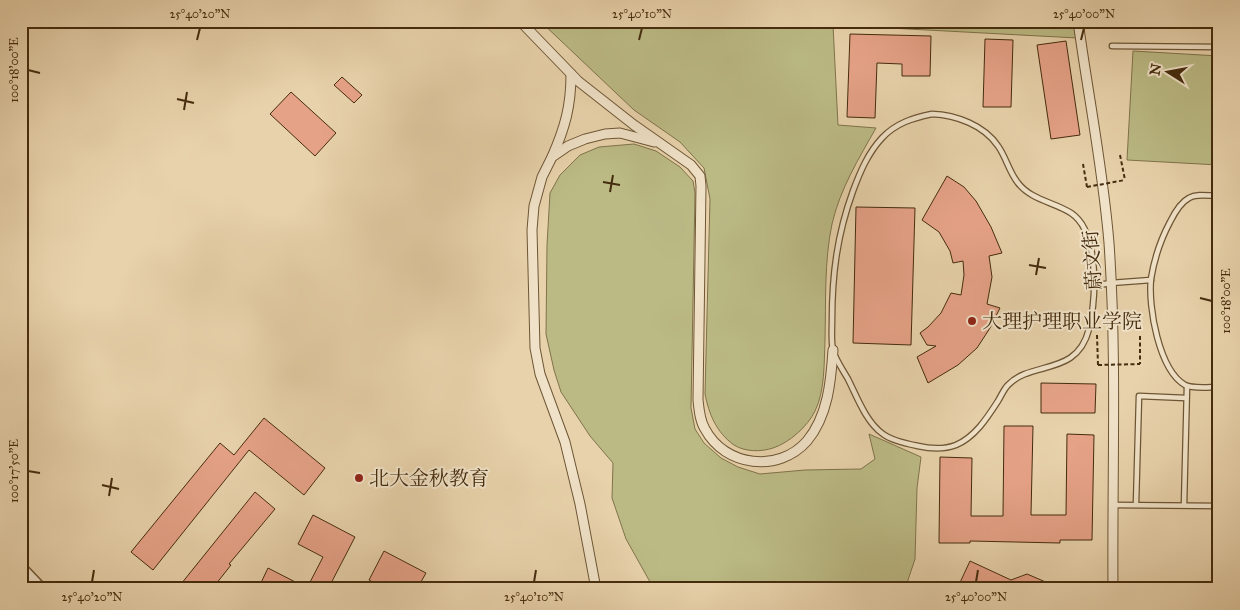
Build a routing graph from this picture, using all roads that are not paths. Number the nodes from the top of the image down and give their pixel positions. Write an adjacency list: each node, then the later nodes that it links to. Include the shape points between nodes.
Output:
1 (520, 21): 5 (street)
2 (1078, 21): 10 (street, 蔚文街, via 1100,163)
3 (1112, 46): 4 (lane)
4 (1219, 47)
5 (571, 74): 6 (street, via 634,126); 7 (street, via 567,120)
6 (663, 145): 7 (street, via 620,133 605,134 568,146); 12 (street, via 700,176 698,400 705,429 713,440 730,454 749,462 775,462 794,452 806,442 818,424 831,382)
7 (552, 157): 22 (street, via 542,176 533,214 534,348 565,442)
8 (1219, 196): 9 (lane, via 1186,199 1165,232)
9 (1151, 280): 10 (lane); 13 (lane, via 1152,313 1162,352 1177,378)
10 (1111, 283): 11 (lane); 17 (street, 蔚文街)
11 (1093, 286): 12 (lane, via 1089,329 1083,344 1065,362 1020,376 1008,385 972,434 943,449 911,445 884,436 868,418); 12 (lane, via 1089,238 1082,223 1072,213 1029,194 1019,185 998,145 979,129 945,114 914,117 898,124 872,150 860,170 845,213 835,263)
12 (833, 350)
13 (1186, 386): 14 (lane); 15 (lane)
14 (1219, 387)
15 (1186, 398): 16 (lane, via 1139,396); 18 (lane)
16 (1136, 504): 17 (lane); 18 (lane)
17 (1114, 505): 23 (street, 蔚文街)
18 (1184, 505): 19 (lane)
19 (1219, 506)
20 (21, 568): 21 (street)
21 (41, 589)
22 (596, 589)
23 (1113, 589)

